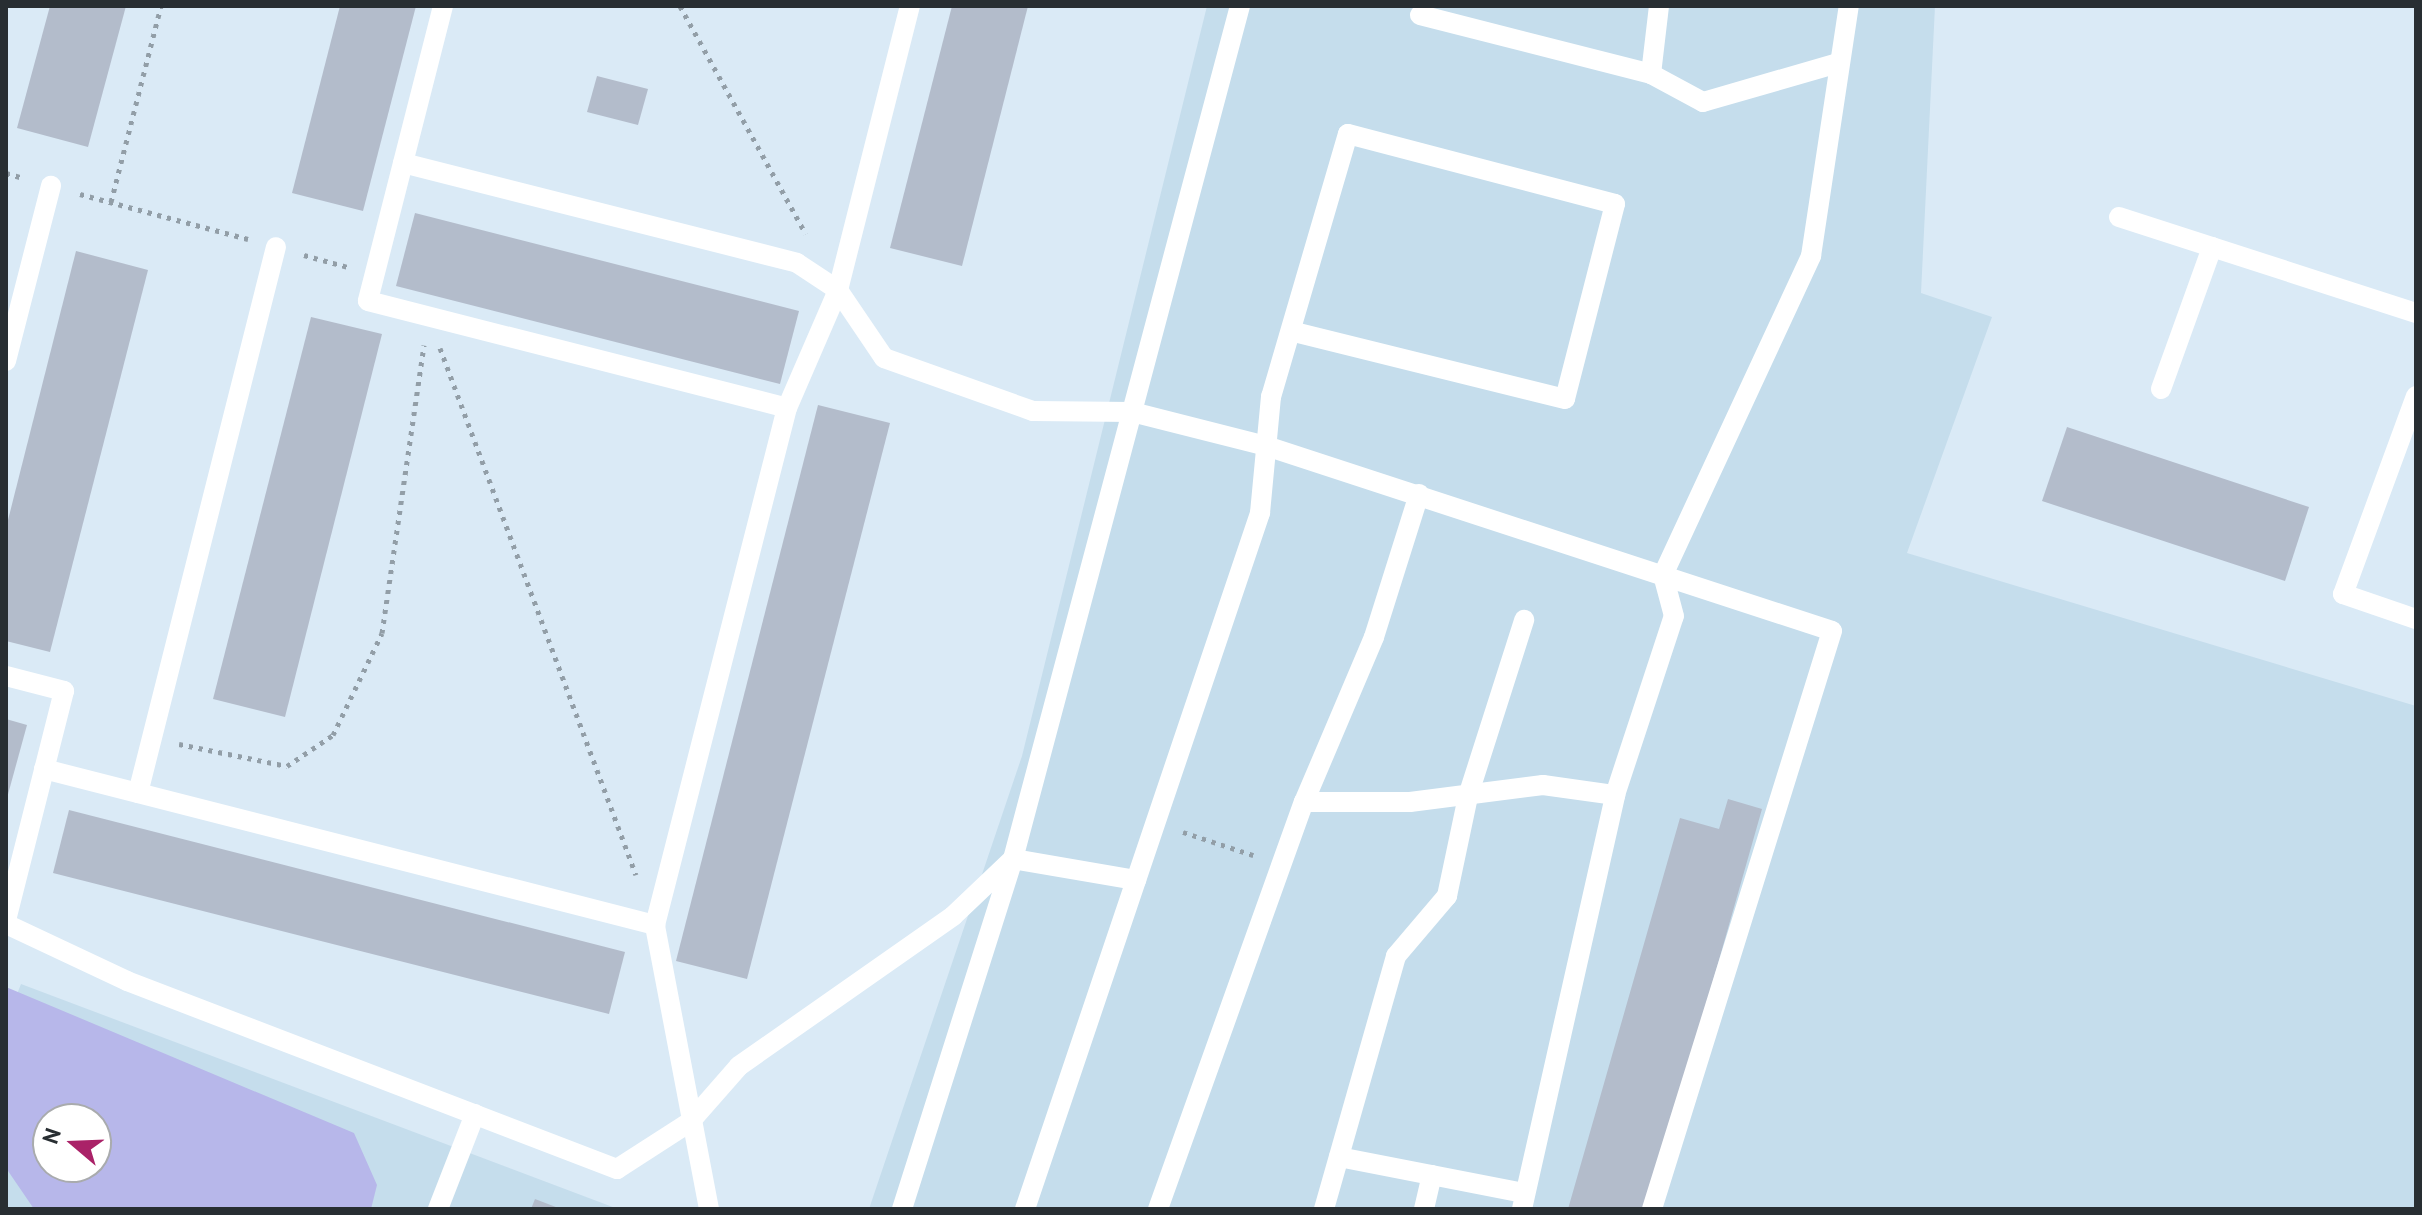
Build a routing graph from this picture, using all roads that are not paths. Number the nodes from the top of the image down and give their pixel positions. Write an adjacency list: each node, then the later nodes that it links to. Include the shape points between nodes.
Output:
1 (443, 6): 9 (lane)
2 (910, 6): 14 (lane)
3 (1240, 6): 21 (lane)
4 (1659, 6): 8 (lane)
5 (1849, 6): 7 (lane)
6 (1420, 15): 8 (lane)
7 (1838, 63): 8 (lane, via 1703,102); 24 (lane, via 1811,256)
8 (1651, 74)
9 (403, 163): 14 (lane, via 797,263); 20 (lane, via 368,301)
10 (51, 186): 17 (lane)
11 (2119, 217): 13 (lane)
12 (276, 247): 29 (lane)
13 (2212, 247): 15 (lane); 18 (lane)
14 (838, 290): 20 (lane); 21 (lane, via 884,358 1033,411)
15 (2416, 313)
16 (1291, 331): 16 (lane, via 1565,399 1615,204 1348,134); 22 (lane)
17 (6, 361)
18 (2161, 389)
19 (2416, 396): 25 (lane, via 2343,594)
20 (787, 408): 36 (lane)
21 (1132, 412): 22 (lane); 33 (lane)
22 (1266, 446): 23 (lane); 34 (lane, via 1260,513)
23 (1419, 494): 24 (lane); 32 (lane, via 1374,637)
24 (1663, 575): 30 (lane, via 1674,616); 49 (lane, via 1832,631)
25 (2416, 619)
26 (1524, 620): 31 (lane)
27 (6, 676): 28 (lane, via 64,691)
28 (44, 769): 29 (lane); 35 (lane)
29 (138, 793): 36 (lane)
30 (1615, 795): 31 (lane, via 1543,785); 41 (lane)
31 (1468, 796): 32 (lane); 39 (lane, via 1447,896 1396,956)
32 (1304, 802): 46 (lane)
33 (1013, 859): 34 (lane); 38 (lane, via 953,916 739,1066); 44 (lane)
34 (1136, 880): 45 (lane)
35 (6, 922): 37 (lane, via 127,981)
36 (655, 925): 38 (lane)
37 (475, 1114): 38 (lane, via 617,1169); 42 (lane)
38 (690, 1122): 43 (lane)
39 (1339, 1157): 40 (lane); 47 (lane)
40 (1432, 1175): 41 (lane); 48 (lane)
41 (1523, 1201)
42 (438, 1209)
43 (709, 1209)
44 (902, 1209)
45 (1025, 1209)
46 (1158, 1209)
47 (1324, 1209)
48 (1424, 1209)
49 (1652, 1209)

